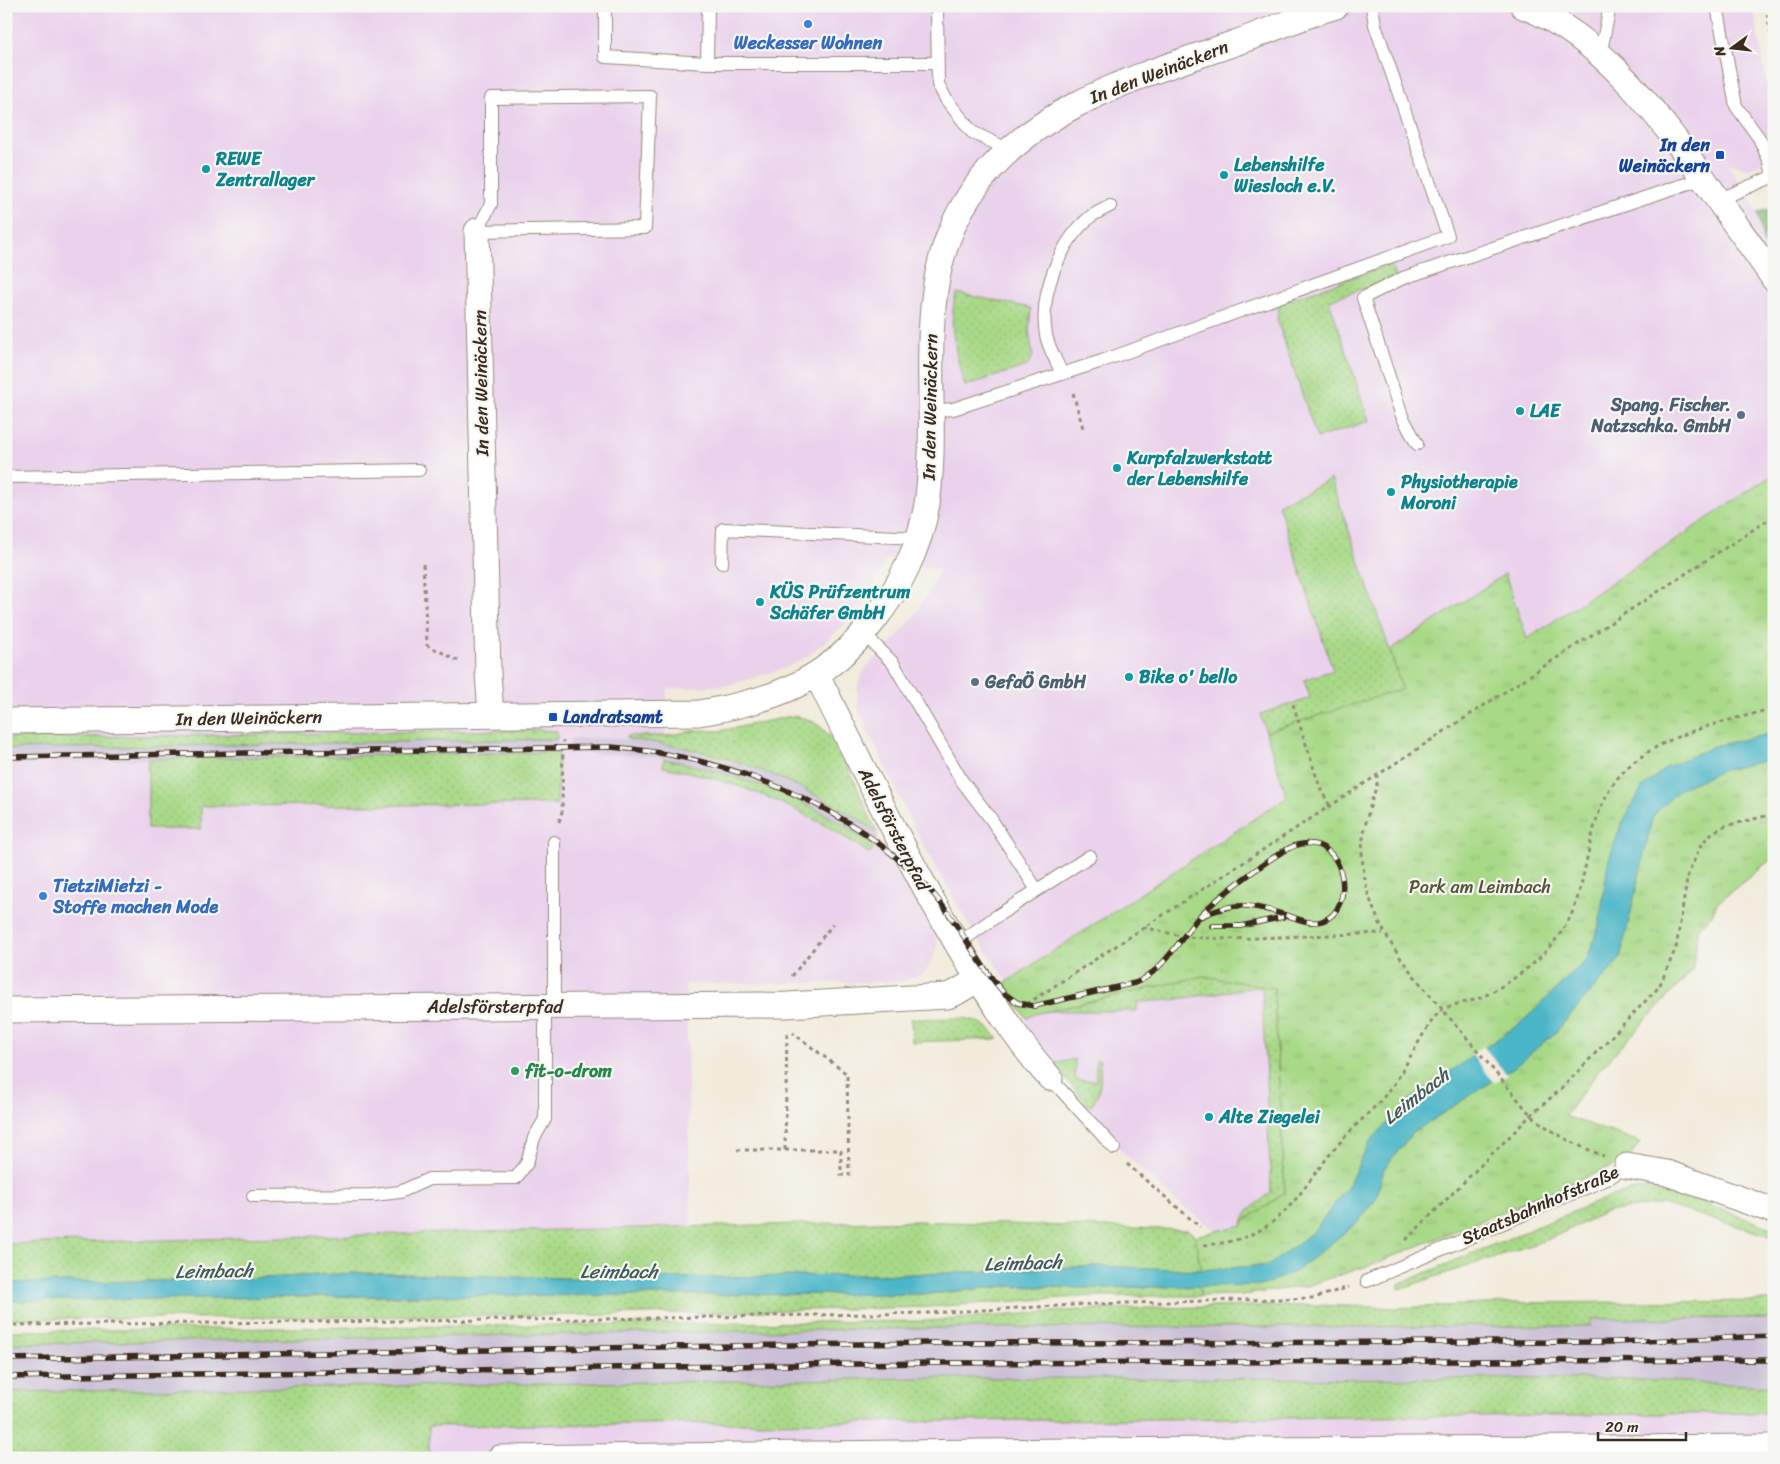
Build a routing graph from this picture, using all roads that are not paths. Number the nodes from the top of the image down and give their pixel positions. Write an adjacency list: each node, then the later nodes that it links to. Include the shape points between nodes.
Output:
1 (605, 6): 10 (lane, via 605,57)
2 (708, 6): 10 (lane)
3 (937, 6): 11 (lane)
4 (1372, 6): 19 (lane, via 1375,25 1448,236)
5 (1523, 6): 9 (street, via 1561,25)
6 (1610, 6): 9 (lane)
7 (1717, 6): 13 (lane, via 1736,106 1759,138)
8 (1325, 8): 12 (street, In den Weinäckern, via 1098,95 1057,114)
9 (1600, 56): 14 (street, via 1635,89)
10 (707, 63): 11 (lane)
11 (936, 63): 12 (lane, via 938,84 972,132)
12 (1009, 150): 20 (street, In den Weinäckern, via 970,195 955,220 938,269 931,339)
13 (1773, 176): 15 (lane)
14 (1704, 178): 15 (street); 21 (lane, via 1403,278 1363,298 1402,416)
15 (1718, 200): 18 (street)
16 (1110, 206): 19 (lane, via 1090,217 1072,237 1054,270 1046,302 1046,335)
17 (477, 231): 17 (lane, via 645,228 650,96 491,98 491,204); 28 (street, In den Weinäckern)
18 (1774, 279)
19 (1064, 373): 20 (lane, via 953,408)
20 (930, 411): 24 (street, In den Weinäckern, via 930,468)
21 (1418, 444)
22 (418, 470): 23 (lane)
23 (6, 477)
24 (919, 538): 25 (lane, via 723,529); 26 (street, In den Weinäckern, via 898,583)
25 (722, 563)
26 (864, 634): 27 (street, In den Weinäckern, via 838,661); 32 (lane, via 893,664 962,781 991,818)
27 (817, 675): 28 (street, In den Weinäckern, via 762,699 700,713); 33 (street, Adelsförsterpfad, via 891,826)
28 (491, 715): 29 (street, In den Weinäckern)
29 (6, 721)
30 (554, 842): 35 (lane)
31 (1090, 856): 32 (lane)
32 (1037, 890): 33 (lane)
33 (956, 944): 34 (street, Adelsförsterpfad)
34 (979, 978): 35 (street, Adelsförsterpfad, via 947,996 794,1005); 37 (street, Adelsförsterpfad, via 1004,1019)
35 (549, 1007): 36 (street, Adelsförsterpfad); 40 (lane, via 545,1119 534,1138 528,1162 516,1178 429,1179 400,1192 374,1195)
36 (6, 1010)
37 (1050, 1078): 38 (lane, Adelsförsterpfad)
38 (1114, 1148)
39 (1627, 1166): 41 (street, Staatsbahnhofstraße, via 1667,1173); 42 (lane, Staatsbahnhofstraße, via 1610,1178)
40 (254, 1196)
41 (1774, 1212)
42 (1367, 1282)
43 (1774, 1447): 45 (street, via 1080,1451)
44 (500, 1458): 45 (street)
45 (648, 1458)

